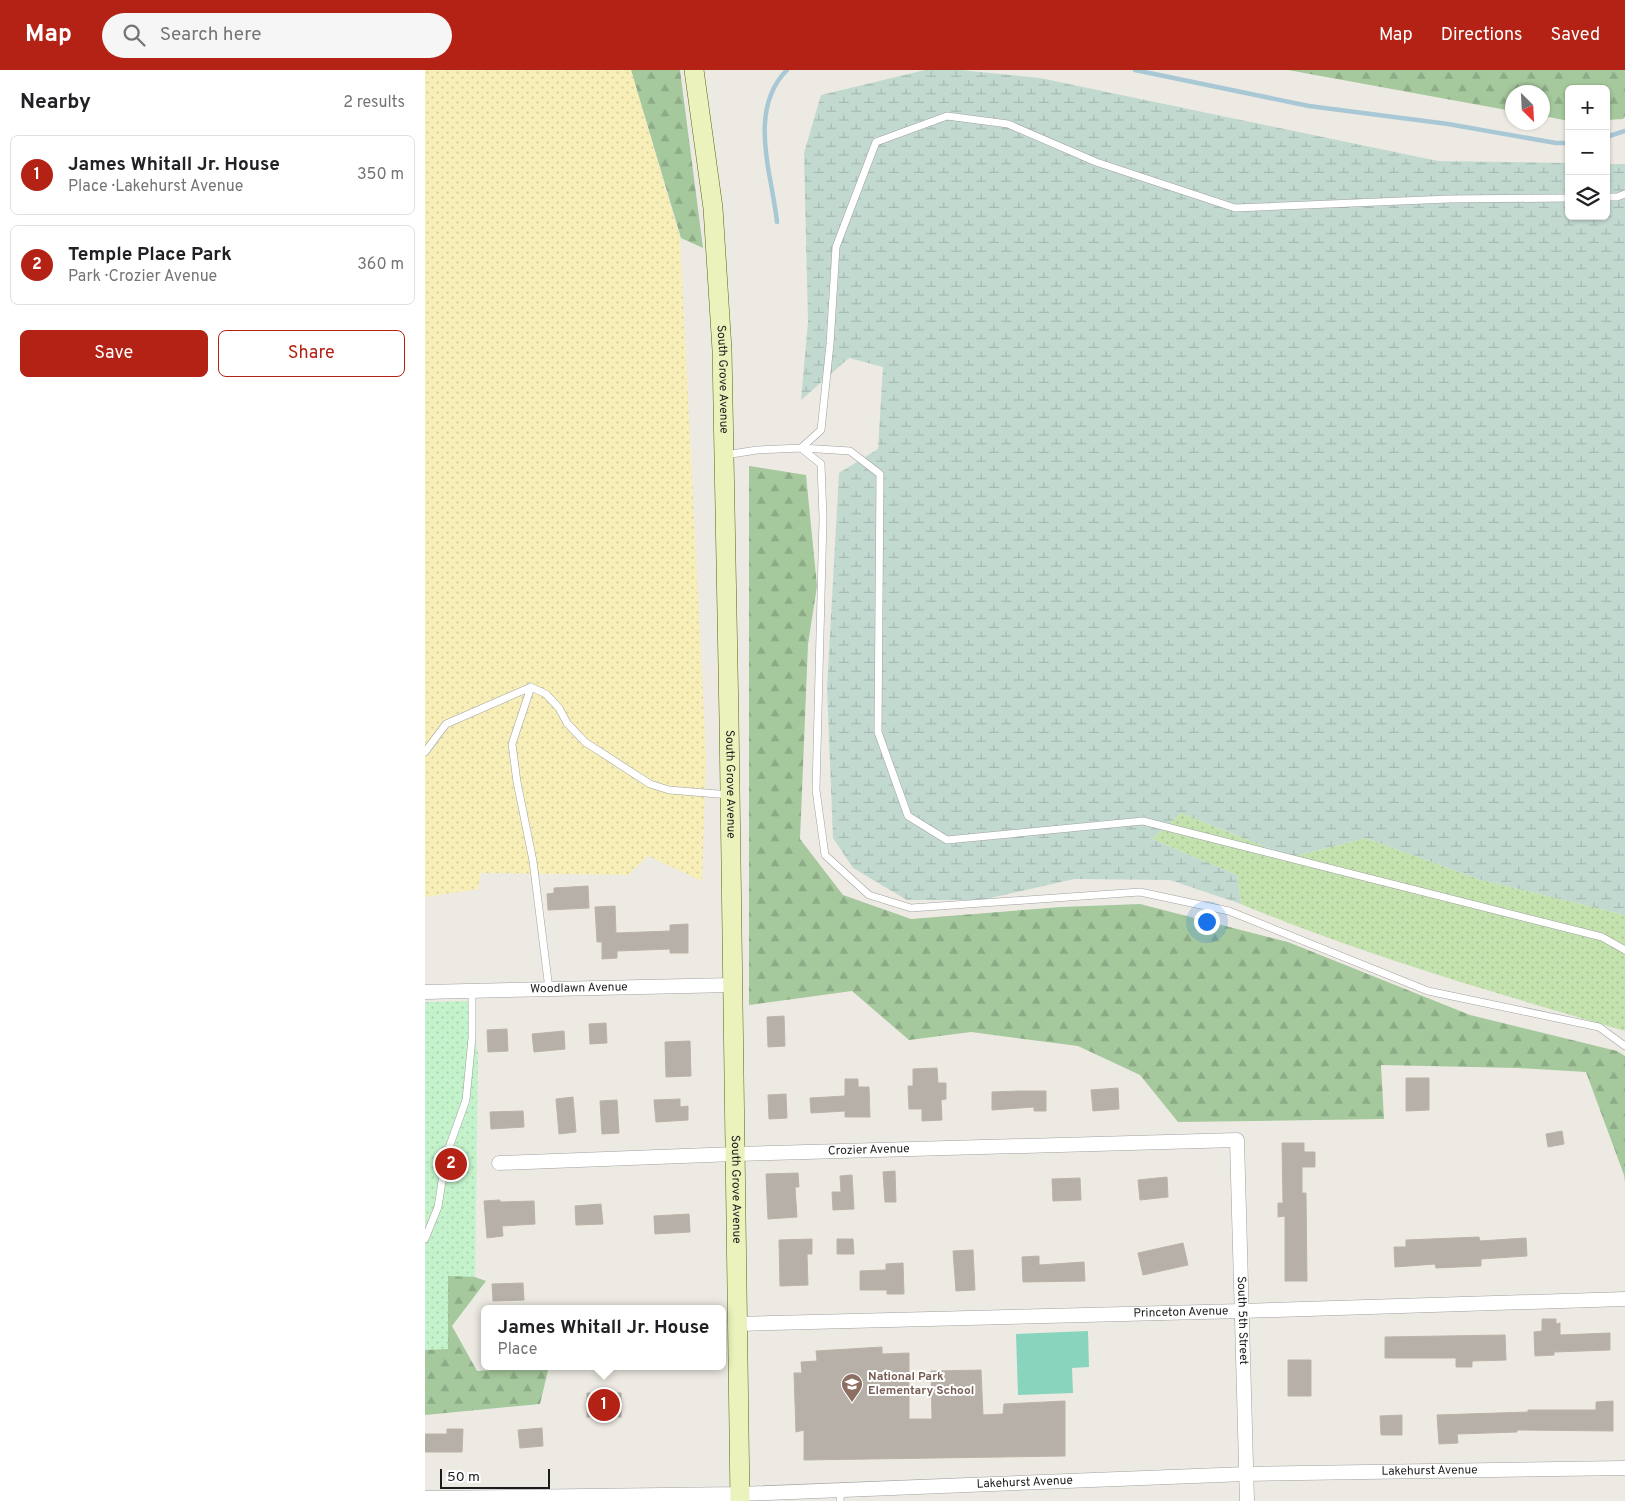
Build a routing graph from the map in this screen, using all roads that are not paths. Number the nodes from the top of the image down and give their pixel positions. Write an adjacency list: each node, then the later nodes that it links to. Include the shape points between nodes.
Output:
1 (694, 70): 6 (main road, South Grove Avenue, via 713,208 722,350)
2 (1625, 194): 3 (lane)
3 (1610, 197)
4 (1565, 198): 5 (lane, via 1449,199 1235,208 1096,162 1008,124 947,116 876,142 836,247 821,430)
5 (801, 448): 6 (lane); 10 (lane, via 850,451 880,474 878,732 908,816 931,831 947,840 1143,821 1602,937); 15 (lane, via 821,464 823,518 816,790 825,855 869,895 911,908 1140,892 1229,911 1428,991 1599,1027)
6 (724, 455): 9 (main road, South Grove Avenue)
7 (531, 687): 8 (lane, via 446,724); 9 (lane, via 546,694 585,742 650,784 669,790); 12 (lane, via 513,744 533,861)
8 (425, 752)
9 (730, 795): 11 (main road, South Grove Avenue)
10 (1625, 950)
11 (732, 986): 12 (street, Woodlawn Avenue); 17 (main road, South Grove Avenue)
12 (549, 989): 13 (street, Woodlawn Avenue)
13 (472, 991): 14 (street, Woodlawn Avenue); 19 (lane, via 472,1038 466,1100 446,1156 438,1207)
14 (425, 992)
15 (1625, 1046)
16 (1237, 1140): 17 (street, Crozier Avenue); 21 (street, South 5th Street)
17 (735, 1154): 18 (street, Crozier Avenue); 22 (main road, South Grove Avenue)
18 (499, 1163)
19 (425, 1239)
20 (1625, 1299): 21 (street, Princeton Avenue)
21 (1242, 1311): 22 (street, Princeton Avenue); 24 (street, South 5th Street)
22 (737, 1324): 27 (main road, South Grove Avenue)
23 (1625, 1468): 24 (street, Lakehurst Avenue)
24 (1246, 1474): 25 (street, Lakehurst Avenue); 28 (street, South 5th Street)
25 (840, 1496): 27 (street, Lakehurst Avenue)
26 (425, 1498): 27 (street, Lakehurst Avenue)
27 (740, 1498)
28 (1247, 1501)

